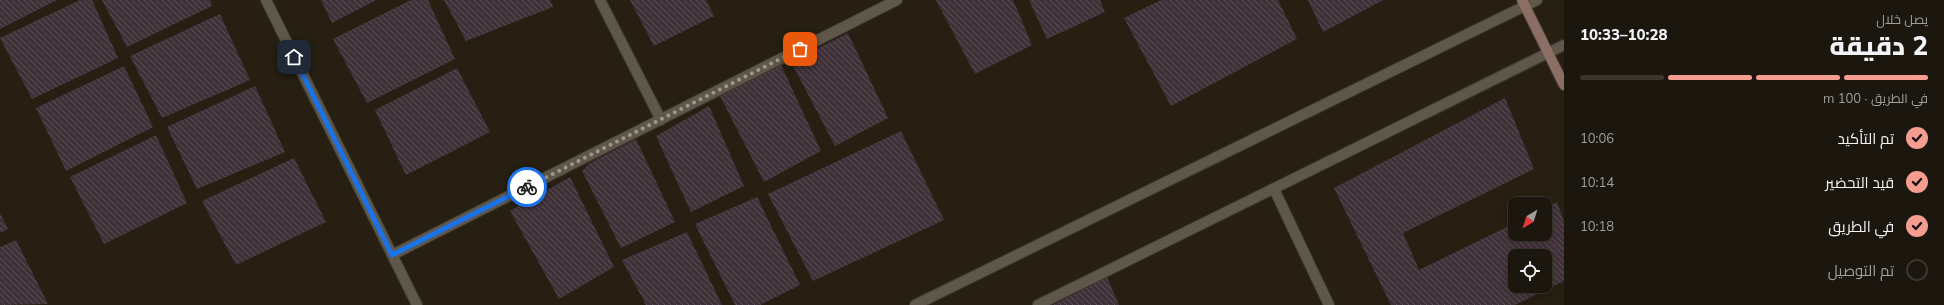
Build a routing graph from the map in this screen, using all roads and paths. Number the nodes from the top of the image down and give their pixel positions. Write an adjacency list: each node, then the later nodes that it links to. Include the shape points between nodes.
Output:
1 (266, 0): 11 (street)
2 (600, 0): 9 (street)
3 (898, 0): 9 (street)
4 (1537, 0): 5 (street)
5 (1523, 3): 7 (street); 13 (street)
6 (1564, 45): 7 (street)
7 (1548, 53): 8 (street); 10 (street)
8 (1564, 85)
9 (661, 120): 11 (street)
10 (1274, 189): 14 (street); 15 (street)
11 (392, 255): 12 (street)
12 (417, 305)
13 (915, 305)
14 (1038, 305)
15 (1329, 305)

